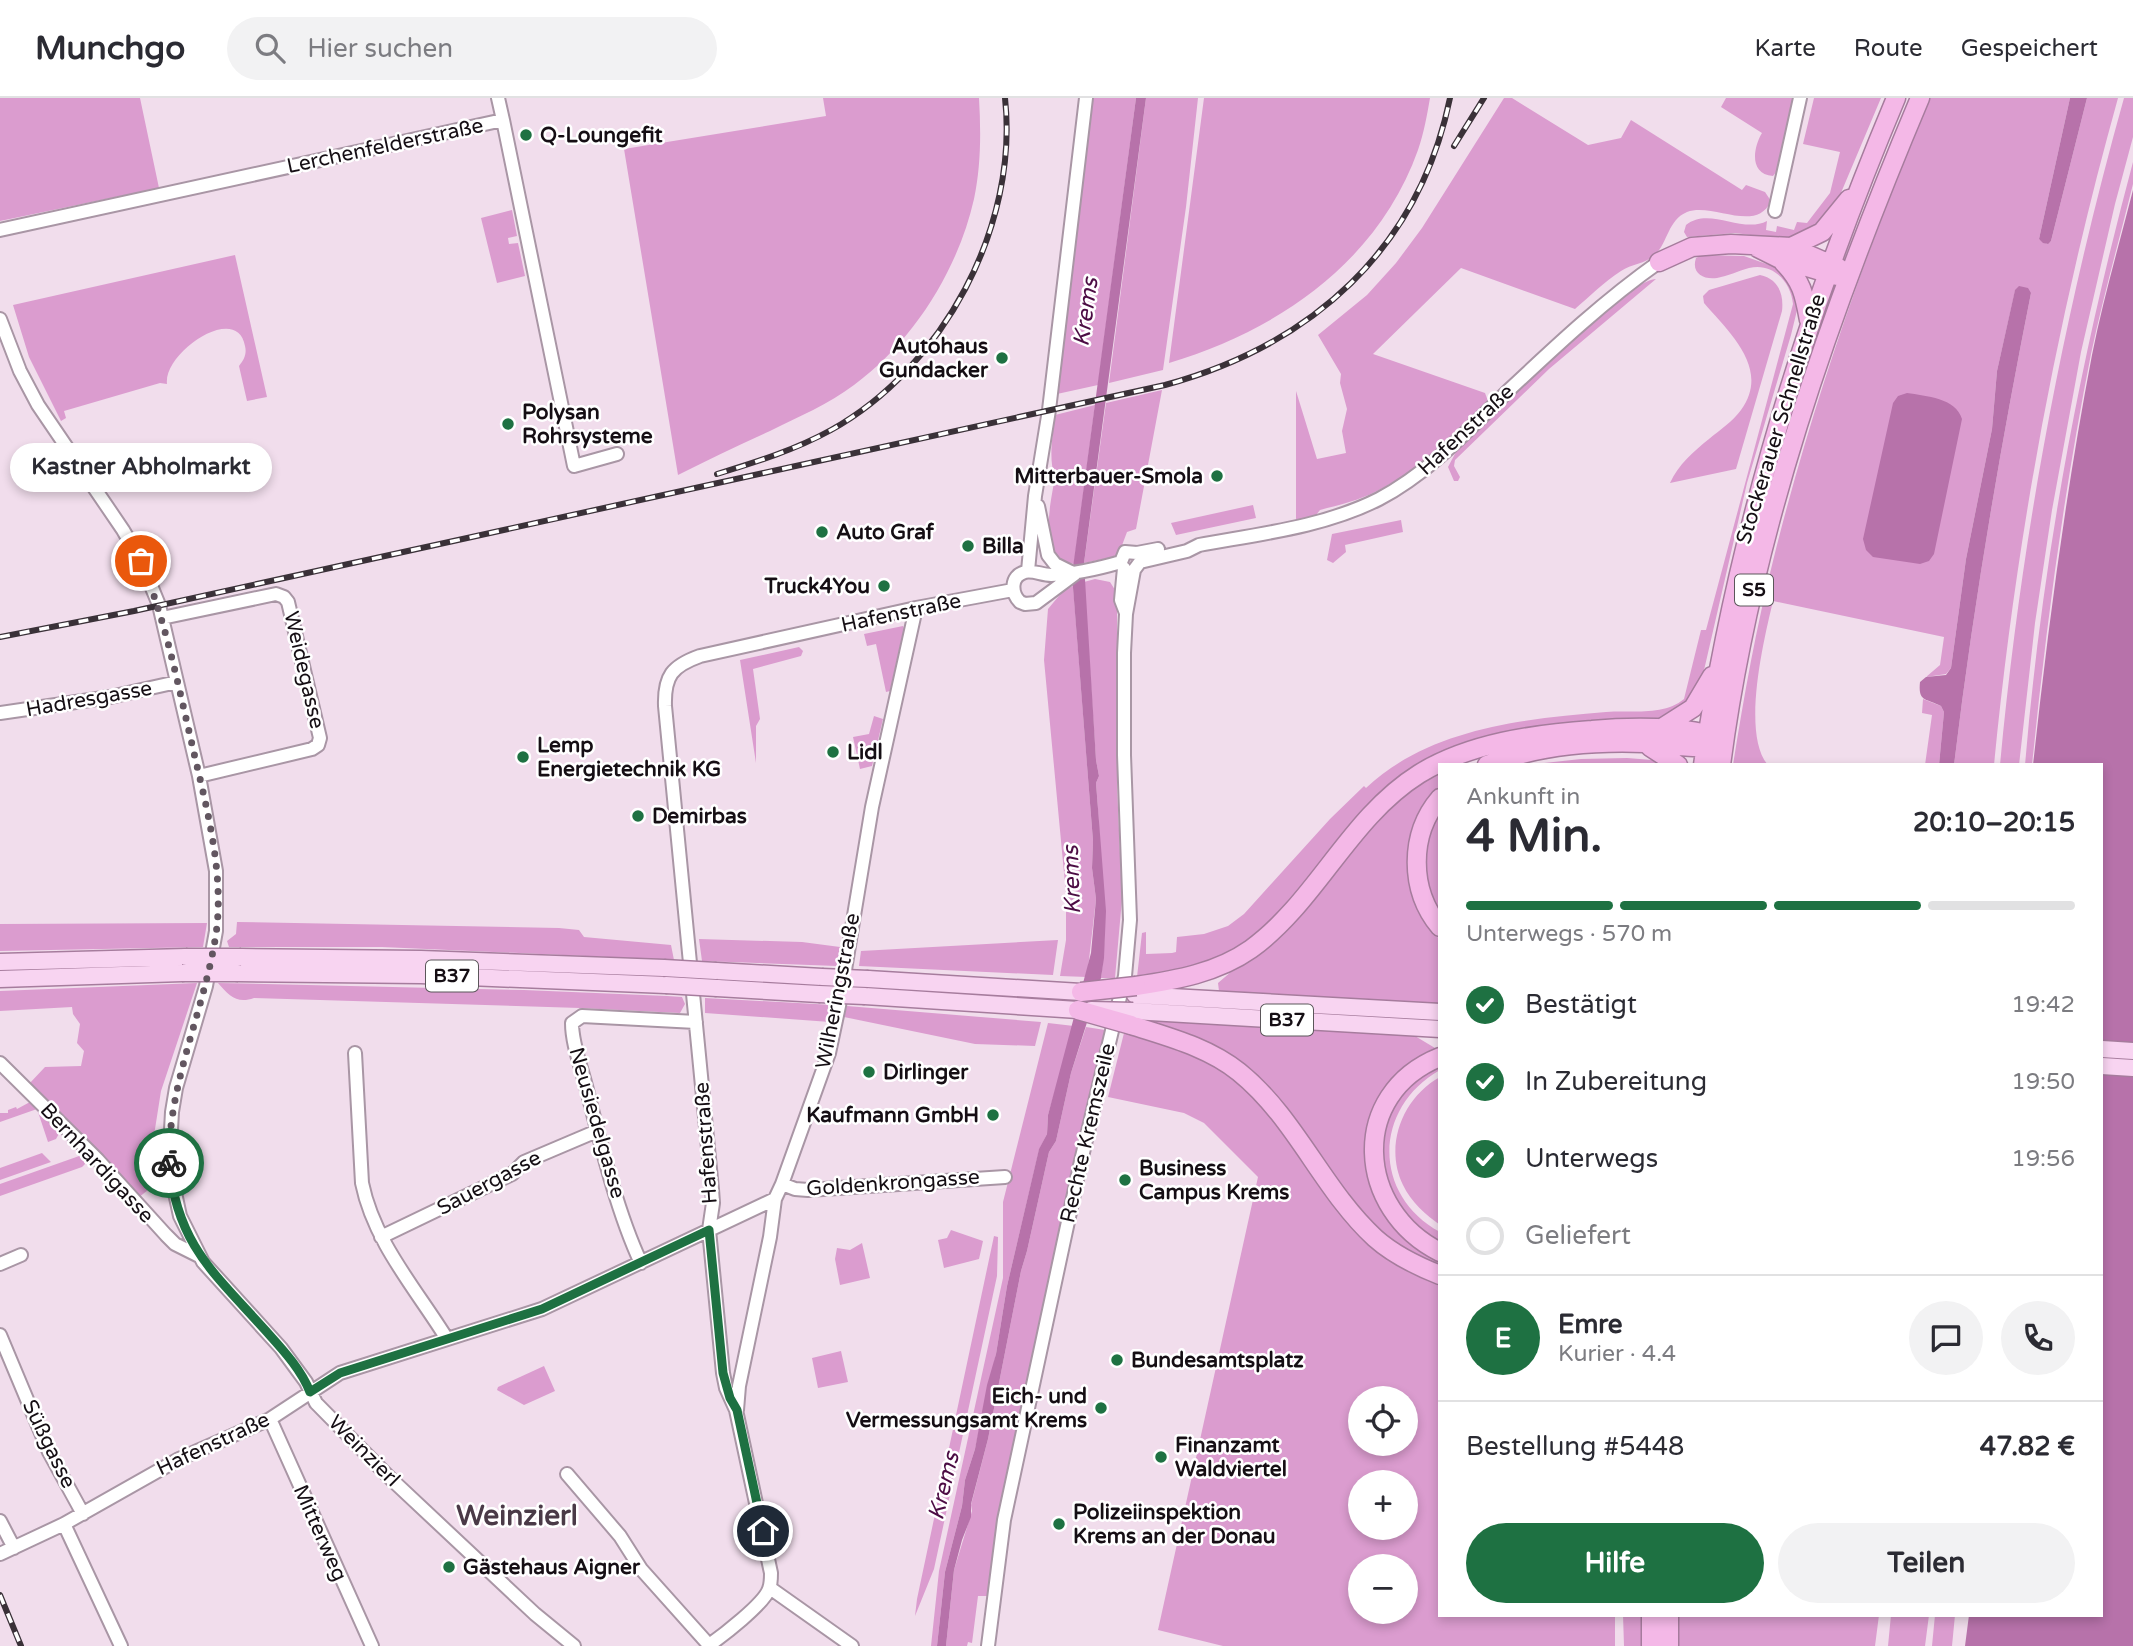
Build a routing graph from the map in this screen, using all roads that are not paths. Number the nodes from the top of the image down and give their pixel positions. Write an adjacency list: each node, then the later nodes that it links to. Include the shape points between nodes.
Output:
1 (498, 98): 6 (street)
2 (1086, 98): 17 (street)
3 (1800, 98): 8 (street)
4 (1896, 98): 7 (highway, Stockerauer Schnellstraße / S5)
5 (1920, 98): 13 (highway, Stockerauer Schnellstraße / S5)
6 (503, 120): 9 (street, Lerchenfelderstraße); 16 (street, Lerchenfelderstraße, via 574,466)
7 (1860, 185): 10 (highway, via 1822,232); 12 (highway, Stockerauer Schnellstraße / S5)
8 (1775, 212)
9 (0, 230)
10 (1786, 253): 11 (highway, via 1712,244 1692,247); 12 (highway); 15 (highway, via 1804,293)
11 (1659, 262): 18 (street, Hafenstraße, via 1599,308 1438,459 1379,499 1328,519)
12 (1829, 269): 13 (highway); 15 (highway, Stockerauer Schnellstraße / S5)
13 (1850, 276): 29 (highway, Stockerauer Schnellstraße / S5, via 1775,507)
14 (0, 319): 24 (street, Weinzierl, via 38,405 141,561)
15 (1810, 324): 25 (highway, Stockerauer Schnellstraße / S5, via 1751,523)
16 (617, 454)
17 (1035, 496): 19 (street); 20 (street, via 1051,560)
18 (1128, 563): 20 (street, Hafenstraße); 87 (street, Rechte Kremszeile, via 1121,600 1126,614 1124,742 1130,920 1125,976 1003,1520)
19 (1039, 574): 20 (street, Hafenstraße); 21 (street, via 1016,577); 22 (street)
20 (1075, 574): 22 (street, Hafenstraße)
21 (1013, 590): 22 (street, via 1026,604); 23 (street, Hafenstraße)
22 (1046, 595)
23 (916, 608): 47 (street, Hafenstraße, via 700,656 675,668 667,680 665,706); 58 (street, Wilheringstraße, via 872,807 829,1053)
24 (162, 618): 26 (street, Weinzierl); 37 (street, Weidegasse, via 276,594 284,597 320,738 312,749)
25 (1721, 659): 28 (highway, via 1693,708); 31 (highway, Stockerauer Schnellstraße / S5)
26 (177, 682): 27 (street, Hadresgasse); 37 (street, Weinzierl)
27 (0, 713)
28 (1660, 729): 31 (highway); 32 (highway, via 1541,735)
29 (1724, 742): 31 (highway); 35 (highway, Stockerauer Schnellstraße / S5)
30 (1644, 743): 31 (highway); 33 (highway, via 1553,748); 34 (highway)
31 (1705, 749)
32 (1439, 763)
33 (1492, 763)
34 (1675, 763)
35 (1721, 763)
36 (1438, 764): 45 (highway, via 1381,804 1284,919 1250,950)
37 (199, 776): 64 (street, Weinzierl, via 216,871 216,931 206,986 176,1088 169,1142 173,1192)
38 (1438, 801): 39 (highway, via 1425,822 1416,860 1426,906)
39 (1438, 924)
40 (0, 962): 41 (main road, B37)
41 (184, 965): 42 (main road, B37, bridge); 43 (main road, B37)
42 (239, 965): 44 (main road, B37, bridge, via 1031,1006); 44 (main road, B37, bridge, via 421,959 664,968 1035,989)
43 (0, 979)
44 (1080, 1001): 45 (highway, bridge); 45 (highway, bridge)
45 (1134, 1004): 46 (main road, B37); 48 (main road, B37); 67 (highway, via 1237,1071 1278,1111 1358,1221 1397,1255)
46 (1438, 1012)
47 (696, 1022): 56 (street, Neusiedelgasse, via 582,1016 572,1023); 60 (street, Hafenstraße, via 713,1203)
48 (1438, 1029)
49 (2103, 1049): 50 (main road)
50 (2133, 1051)
51 (355, 1053): 61 (street, via 362,1183)
52 (1438, 1058): 62 (highway, via 1411,1074 1391,1094 1376,1128 1374,1146 1376,1174 1386,1203 1410,1231)
53 (0, 1063): 64 (street, Bernhardigasse, via 98,1160 166,1236)
54 (2103, 1066): 55 (main road)
55 (2133, 1068)
56 (597, 1131): 61 (street, Sauergasse, via 524,1162 512,1174); 65 (street, Neusiedelgasse)
57 (1005, 1177): 58 (street, Goldenkrongasse, via 808,1190)
58 (782, 1184): 59 (street, Wilheringstraße)
59 (775, 1199): 60 (street); 71 (street, Wilheringstraße)
60 (709, 1230): 65 (street, Hafenstraße); 71 (street, via 723,1373)
61 (381, 1237): 69 (street)
62 (1438, 1251)
63 (21, 1255): 66 (street)
64 (199, 1256): 70 (street, Weinzierl, via 281,1348)
65 (641, 1263): 69 (street, Hafenstraße, via 523,1317)
66 (0, 1264)
67 (1438, 1274)
68 (0, 1335): 74 (street, Süßgasse, via 49,1452)
69 (447, 1339): 70 (street, Hafenstraße, via 340,1373)
70 (310, 1392): 72 (street, Hafenstraße); 85 (street, Weinzierl, via 389,1477)
71 (737, 1410): 79 (street, via 769,1557)
72 (270, 1419): 74 (street, Hafenstraße, via 178,1458); 84 (street, Mitterweg)
73 (567, 1474): 82 (street)
74 (83, 1514): 76 (street, Hafenstraße)
75 (0, 1521): 77 (street)
76 (64, 1524): 77 (street, Hafenstraße); 83 (street)
77 (14, 1548): 78 (street, Hafenstraße)
78 (0, 1553)
79 (770, 1588): 82 (street); 86 (street)
80 (1651, 1617): 88 (highway)
81 (1669, 1617): 89 (highway)
82 (708, 1645)
83 (121, 1646)
84 (372, 1646)
85 (575, 1646)
86 (852, 1646)
87 (988, 1646)
88 (1651, 1646)
89 (1669, 1646)

